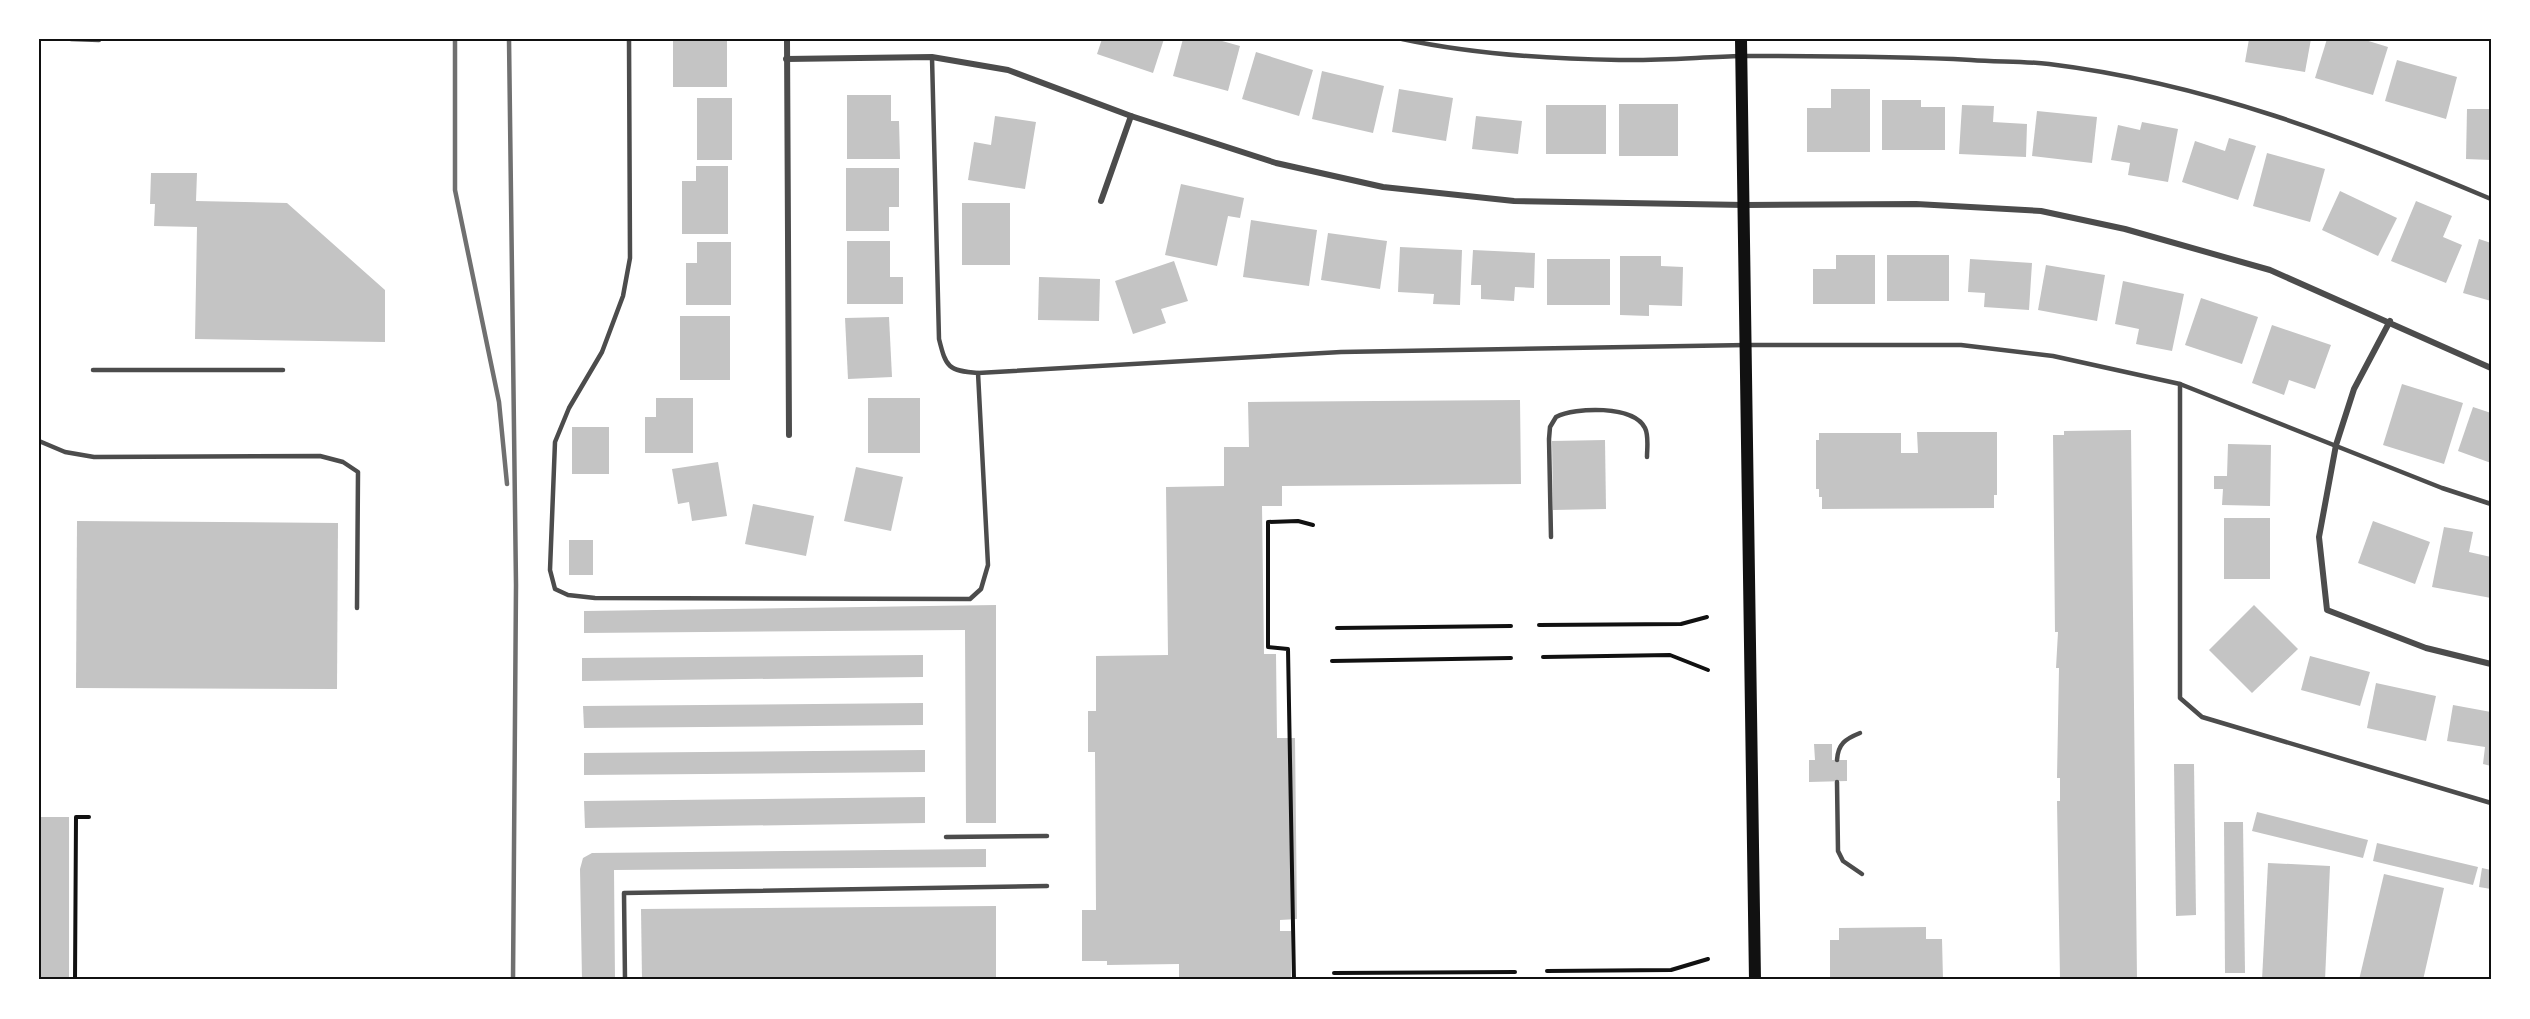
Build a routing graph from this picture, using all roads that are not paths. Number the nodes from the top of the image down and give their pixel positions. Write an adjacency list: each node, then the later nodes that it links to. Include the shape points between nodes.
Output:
1 (71, 39): 6 (lane)
2 (629, 39): 19 (lane, via 630,258 623,296 602,352 569,408 555,441 550,570 555,589 595,598 970,599 981,589 987,565)
3 (787, 39): 9 (street)
4 (1402, 39): 7 (lane, via 1533,56 1620,60)
5 (1741, 39): 7 (main road)
6 (99, 40)
7 (1741, 56): 11 (lane, via 1936,58 2048,64 2168,84 2296,122); 13 (main road)
8 (932, 57): 9 (street); 10 (street, via 1008,70); 19 (lane, via 939,339 944,360 957,372)
9 (786, 59): 21 (street)
10 (1131, 116): 12 (street); 13 (street, via 1276,163 1383,187 1514,201)
11 (2491, 199)
12 (1101, 201)
13 (1745, 205): 14 (street, via 1916,204 2041,211 2125,229 2270,270); 15 (main road)
14 (2390, 321): 16 (street); 23 (street, via 2355,389)
15 (1747, 345): 19 (lane, via 1341,352); 20 (lane, via 1960,345 2053,356); 38 (main road)
16 (2491, 368)
17 (93, 370): 18 (lane)
18 (284, 370)
19 (978, 373)
20 (2180, 384): 23 (lane); 32 (lane, via 2180,698 2202,717)
21 (789, 435)
22 (39, 441): 27 (lane, via 65,452 94,457 320,456 343,462 358,472)
23 (2336, 445): 25 (lane); 28 (street, via 2319,537 2327,610 2426,648)
24 (1647, 457): 26 (lane, via 1645,428 1632,415 1574,411 1556,417 1549,439)
25 (2491, 504)
26 (1551, 537)
27 (357, 608)
28 (2491, 664)
29 (1860, 733): 30 (lane, via 1840,744)
30 (1837, 760)
31 (1837, 782): 35 (lane, via 1838,852 1843,861)
32 (2491, 802)
33 (1047, 836): 34 (lane)
34 (946, 837)
35 (1862, 874)
36 (1047, 886): 37 (lane, via 624,893)
37 (625, 980)
38 (1755, 980)

